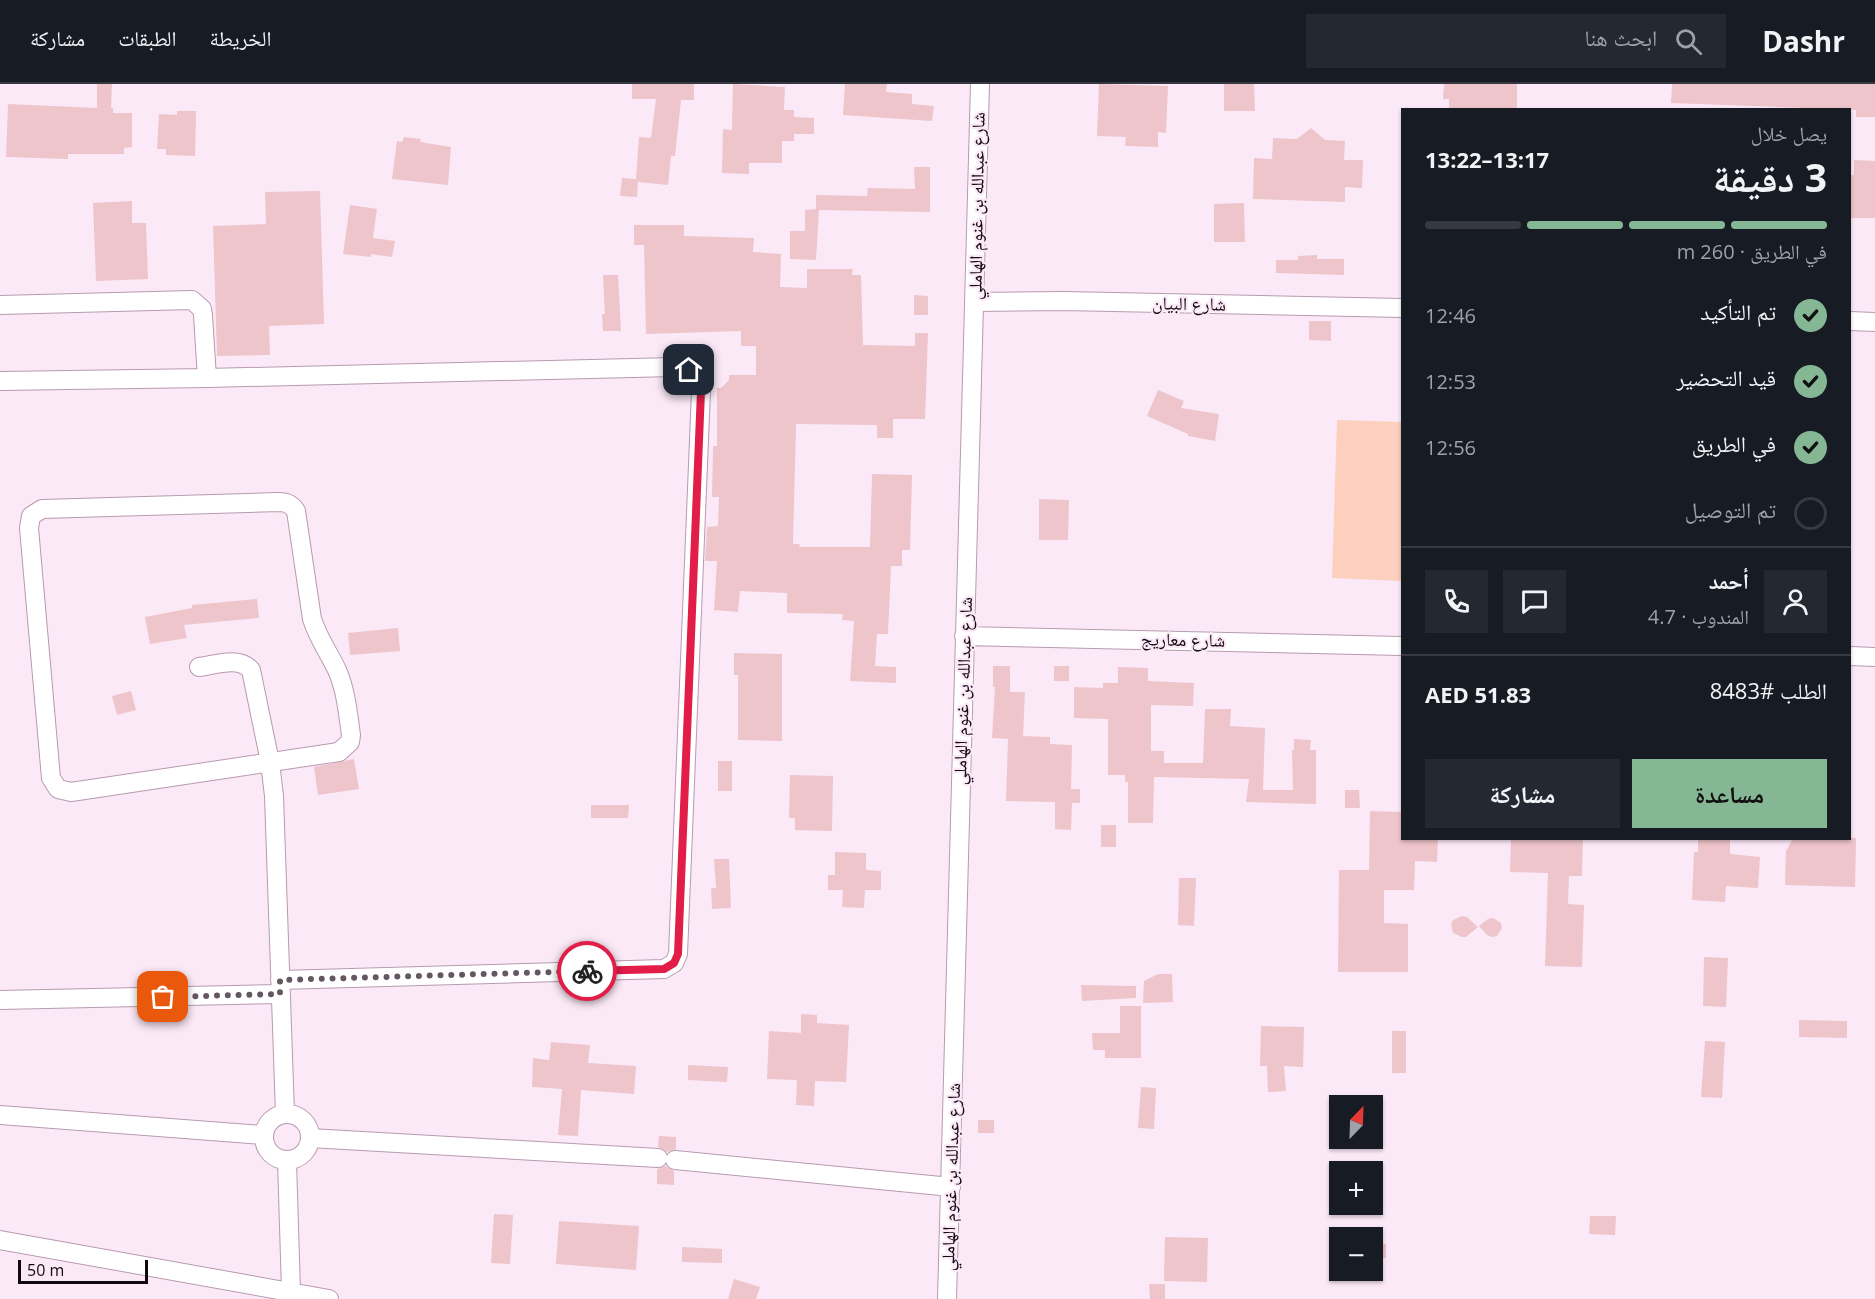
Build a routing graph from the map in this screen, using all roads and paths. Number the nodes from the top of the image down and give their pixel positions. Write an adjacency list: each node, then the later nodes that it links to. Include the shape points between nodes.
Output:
1 (980, 84): 2 (street, شارع عبدالله بن غنوم الهاملي)
2 (975, 302): 4 (street, شارع البيان); 9 (street, شارع عبدالله بن غنوم الهاملي)
3 (0, 306): 7 (street, via 192,300 202,309)
4 (1401, 308)
5 (1851, 321): 6 (street)
6 (1875, 322)
7 (207, 378): 8 (street); 15 (street, via 674,367 695,375 701,391 678,954 674,963 664,969)
8 (0, 381)
9 (964, 636): 10 (street, شارع معاريج); 22 (street, شارع عبدالله بن غنوم الهاملي)
10 (1401, 646)
11 (1851, 656): 12 (street)
12 (1875, 657)
13 (199, 667): 14 (street, via 236,662 251,670)
14 (270, 762): 14 (street, via 339,752 350,742 351,735 338,672 312,619 298,521 292,506 278,502 42,509 31,516 51,778 58,789 71,792); 15 (street)
15 (280, 987): 16 (street); 17 (street)
16 (0, 1000)
17 (285, 1114): 19 (street, via 272,1119); 20 (street, via 302,1119)
18 (0, 1115): 19 (street)
19 (263, 1136): 21 (street, via 266,1149)
20 (310, 1138): 21 (street, via 302,1155); 22 (street, via 666,1159)
21 (287, 1161): 24 (street)
22 (951, 1187): 26 (street, شارع عبدالله بن غنوم الهاملي)
23 (0, 1240): 24 (street)
24 (291, 1291): 25 (street)
25 (328, 1299)
26 (947, 1299)

